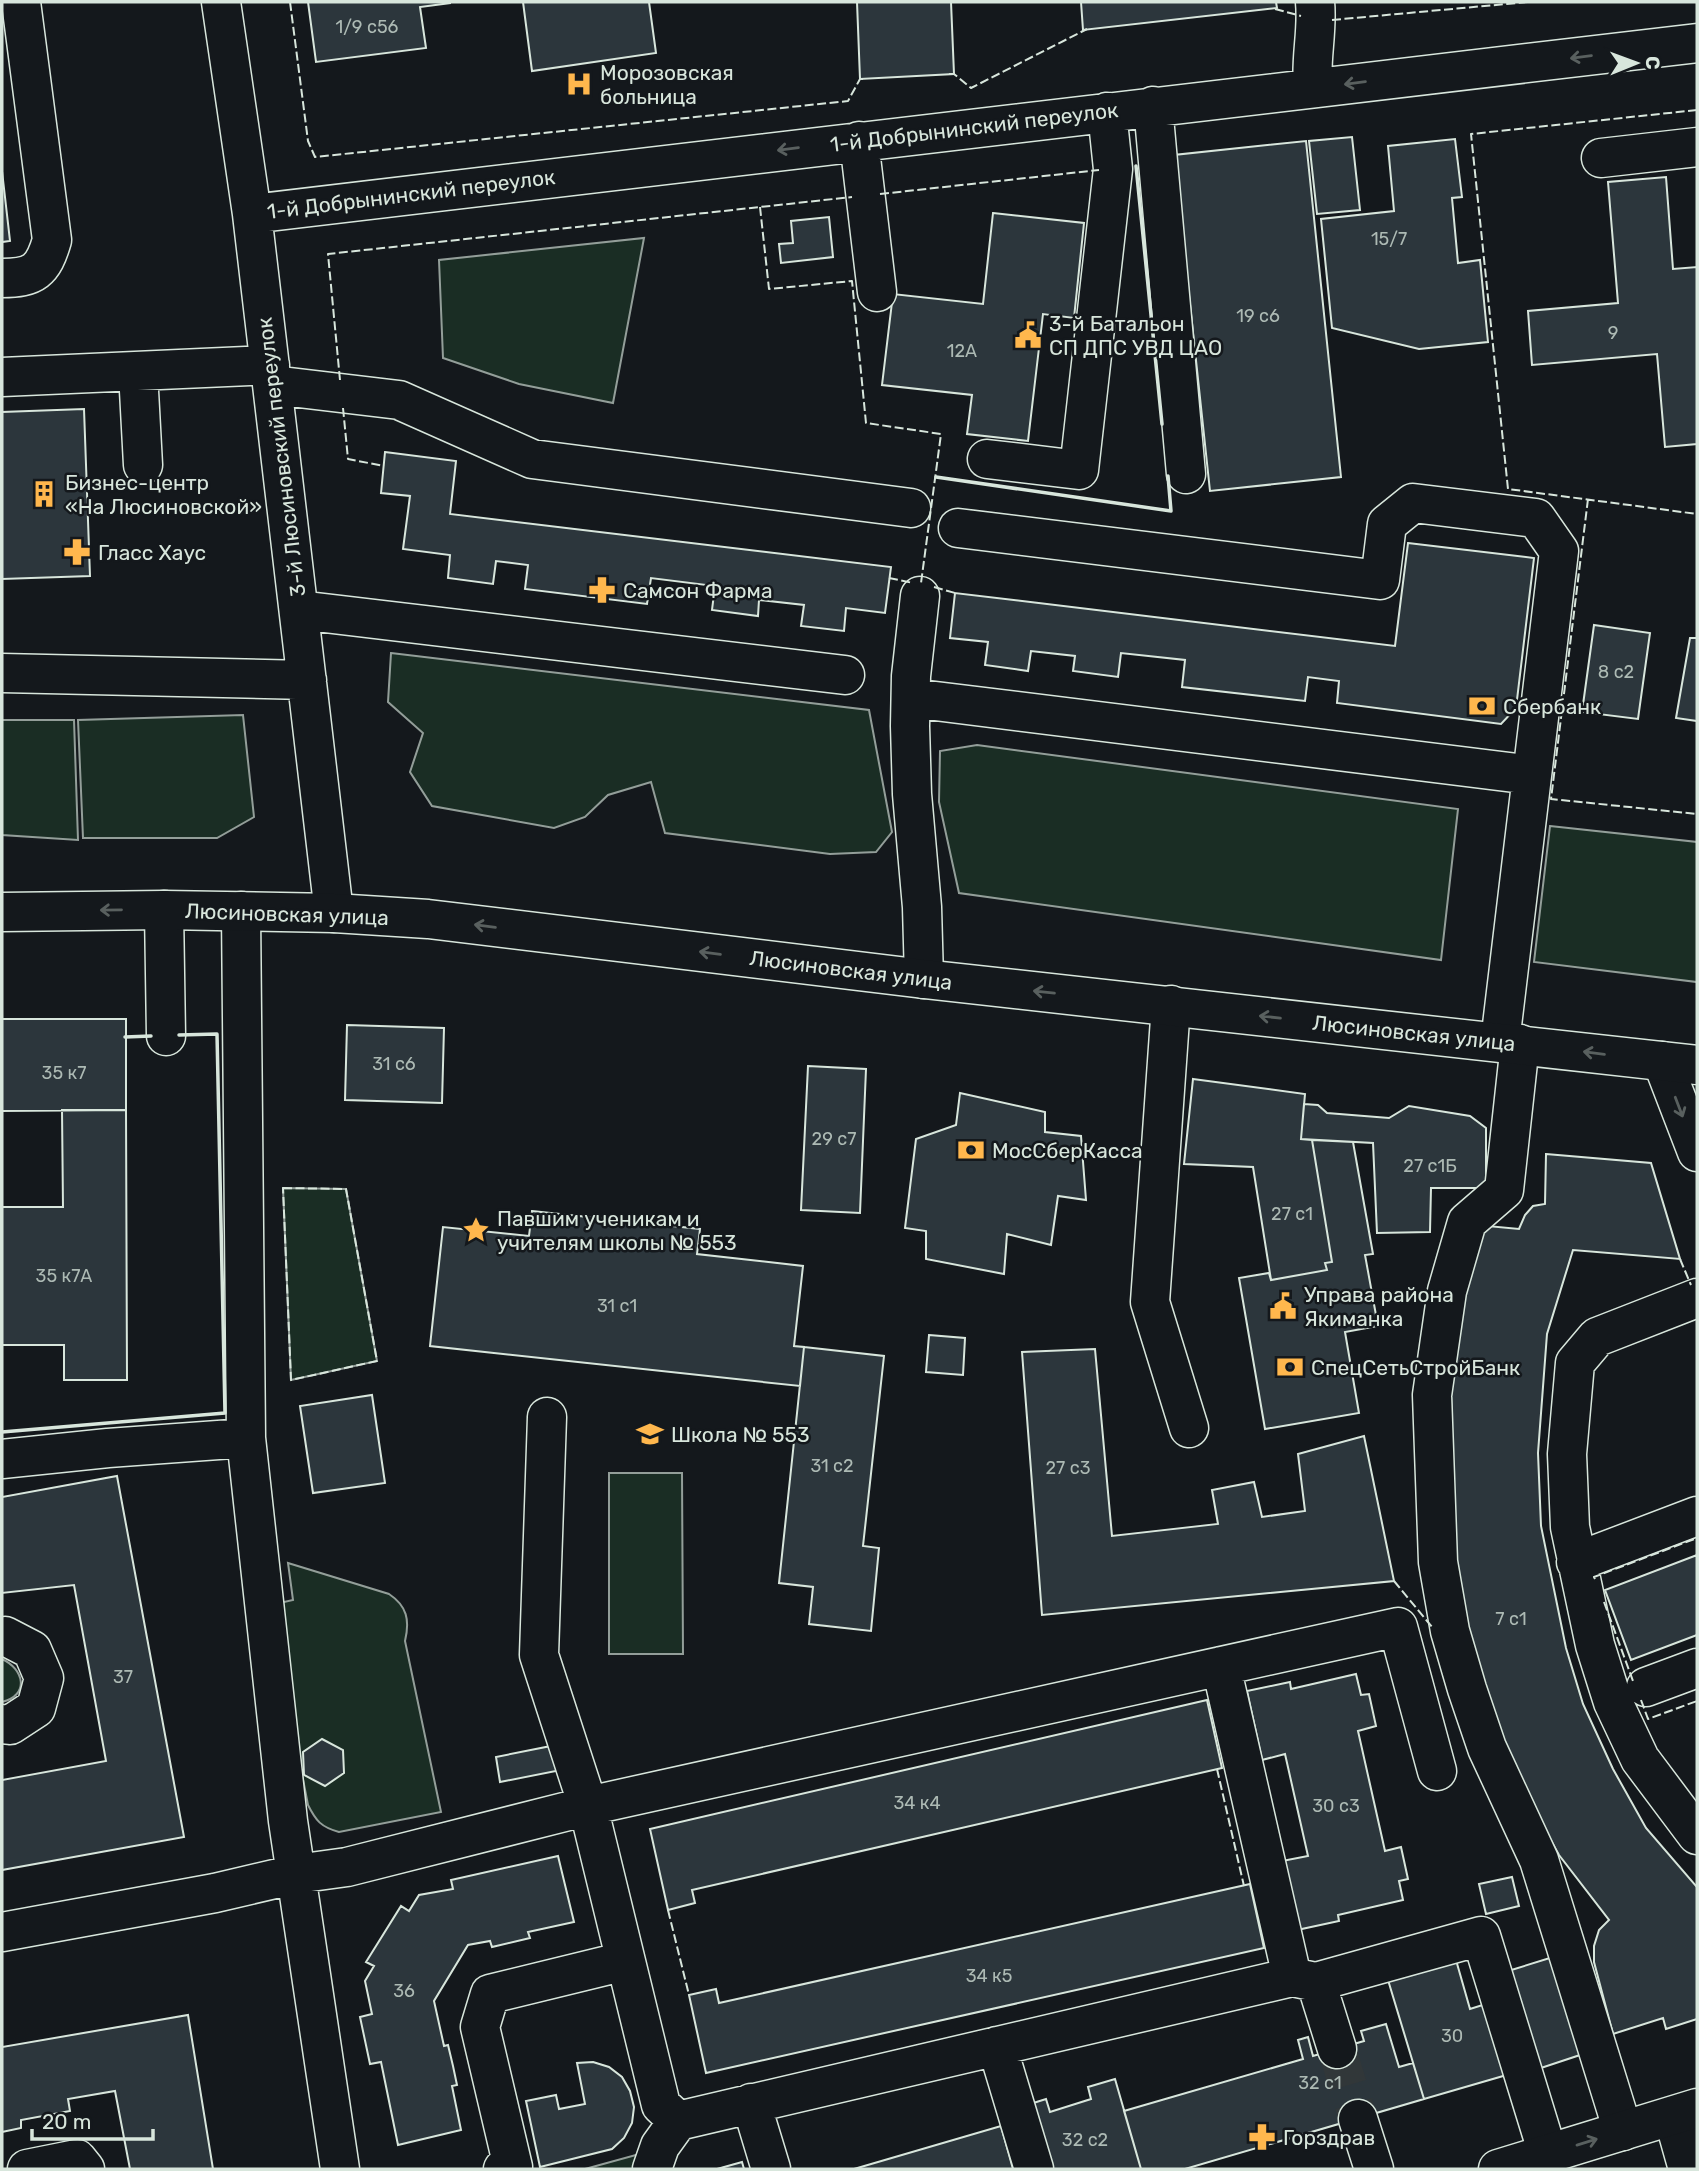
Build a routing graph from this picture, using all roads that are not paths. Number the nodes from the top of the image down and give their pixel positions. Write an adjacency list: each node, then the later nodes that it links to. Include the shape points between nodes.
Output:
1 (21, 2): 12 (street, via 52,240 47,258 36,272)
2 (220, 2): 11 (street, 3-й Люсиновский переулок)
3 (1315, 2): 5 (street)
4 (1697, 43): 5 (street, 1-й Добрынинский переулок, one-way to 5)
5 (1313, 88): 6 (street, 1-й Добрынинский переулок)
6 (1153, 106): 7 (street, 1-й Добрынинский переулок); 19 (street)
7 (1107, 111): 8 (street, 1-й Добрынинский переулок); 17 (street, via 1113,169 1079,470)
8 (859, 141): 11 (street, 1-й Добрынинский переулок, one-way to 11); 13 (street)
9 (1697, 147): 10 (street)
10 (1601, 158)
11 (252, 214): 15 (street, 3-й Люсиновский переулок)
12 (2, 278)
13 (877, 292)
14 (138, 372): 15 (street); 16 (street); 18 (street)
15 (272, 375): 20 (street, via 399,400 532,458); 23 (street, 3-й Люсиновский переулок)
16 (2, 377)
17 (987, 459)
18 (143, 465)
19 (1186, 474)
20 (911, 508)
21 (958, 528): 28 (street, via 1380,580 1387,524 1413,503 1536,518 1559,551)
22 (920, 596): 27 (street)
23 (299, 610): 25 (street); 26 (street, 3-й Люсиновский переулок)
24 (2, 673): 26 (street)
25 (845, 676)
26 (307, 680): 32 (street, 3-й Люсиновский переулок)
27 (911, 698): 28 (street); 33 (street)
28 (1532, 775): 36 (street)
29 (164, 910): 30 (street, Люсиновская улица); 31 (street, Люсиновская улица, one-way to 31); 35 (street)
30 (241, 911): 32 (street, Люсиновская улица); 42 (street)
31 (2, 912)
32 (334, 913): 33 (street, Люсиновская улица, one-way to 32, via 428,919)
33 (924, 979): 34 (street, Люсиновская улица, one-way to 33)
34 (1171, 1005): 36 (street, Люсиновская улица, one-way to 34); 41 (street, via 1150,1302)
35 (166, 1036)
36 (1510, 1043): 37 (street, Люсиновская улица, one-way to 36); 64 (street, via 1504,1190 1467,1222 1447,1291 1432,1395 1438,1562 1467,1689 1487,1748 1539,1860)
37 (1679, 1063): 38 (street, one-way to 38)
38 (1697, 1152)
39 (1697, 1298): 45 (street, via 1597,1337 1575,1363 1567,1454)
40 (547, 1417): 52 (street, via 539,1655)
41 (1189, 1428)
42 (246, 1438): 43 (street); 54 (street)
43 (2, 1459)
44 (1697, 1516): 45 (street)
45 (1576, 1562): 53 (street, via 1613,1702 1640,1759)
46 (2, 1637): 50 (street, via 32,1650 44,1678 36,1708 10,1725)
47 (1221, 1666): 51 (street, via 1398,1627); 52 (street); 57 (street)
48 (1697, 1668): 49 (street)
49 (1647, 1687)
50 (2, 1724)
51 (1437, 1771)
52 (588, 1806): 54 (street, via 347,1867); 56 (street)
53 (1697, 1835)
54 (296, 1874): 55 (street); 68 (street)
55 (2, 1932)
56 (625, 1961): 63 (street, via 661,2105); 69 (street, via 490,1994 480,2027 513,2167)
57 (1304, 1979): 58 (street); 59 (street); 65 (street, via 1481,1936)
58 (997, 2046): 60 (street); 72 (street)
59 (1337, 2049)
60 (751, 2103): 63 (street); 71 (street)
61 (1685, 2112): 64 (street); 75 (street)
62 (1358, 2119): 73 (street)
63 (678, 2121): 70 (street, via 660,2146)
64 (1623, 2131): 65 (street, one-way to 64)
65 (1548, 2154): 74 (street)
66 (27, 2169): 67 (street, via 77,2159)
67 (85, 2169)
68 (340, 2169)
69 (503, 2169)
70 (652, 2169)
71 (771, 2169)
72 (1034, 2169)
73 (1374, 2169)
74 (1498, 2169)
75 (1688, 2169)

